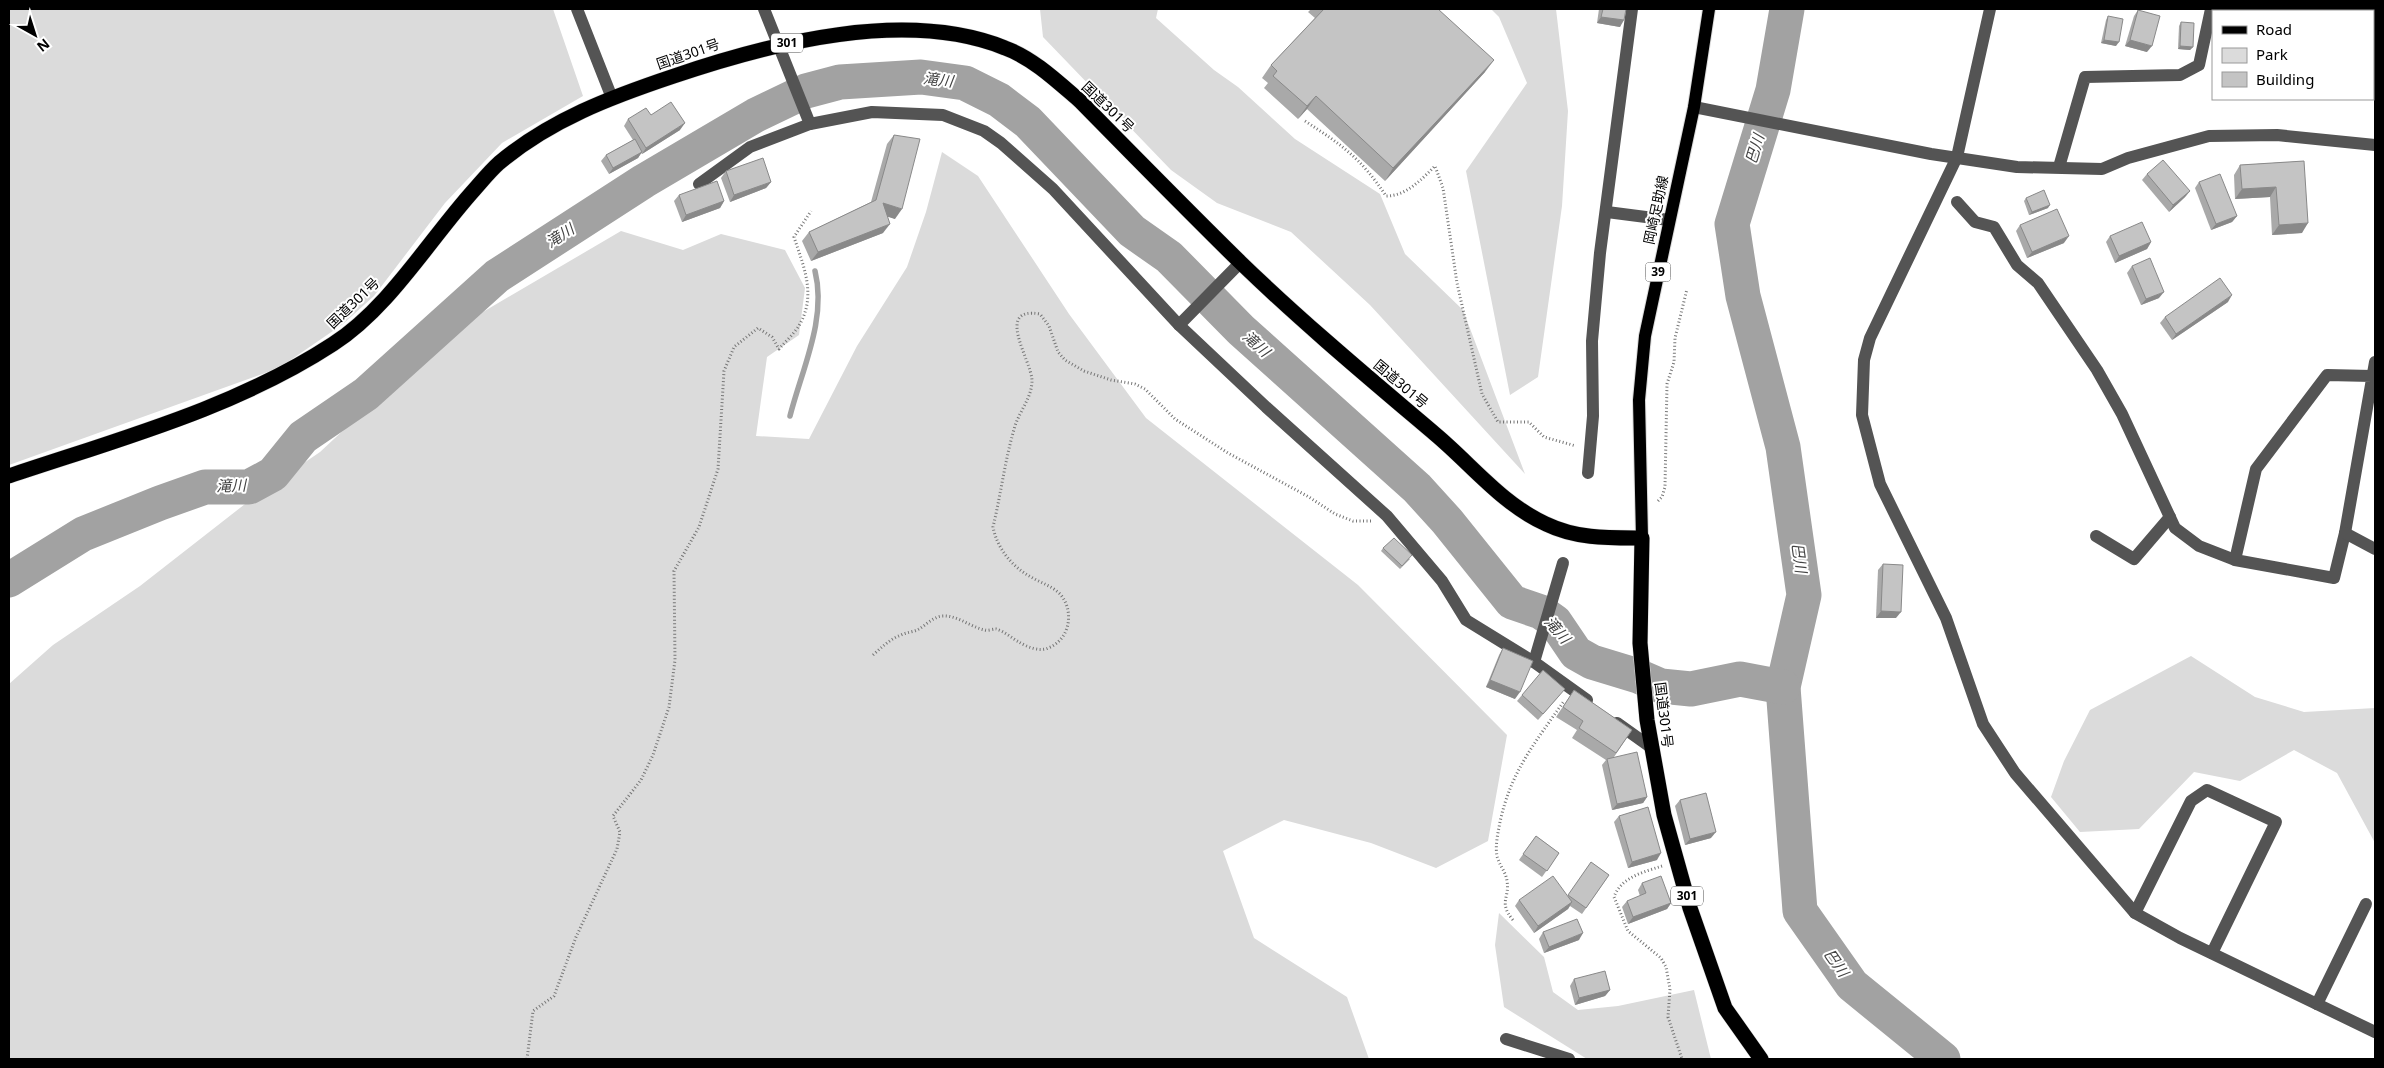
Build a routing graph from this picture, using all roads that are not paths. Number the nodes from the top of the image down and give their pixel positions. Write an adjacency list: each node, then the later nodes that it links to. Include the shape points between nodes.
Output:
1 (577, 9): 8 (street)
2 (764, 9): 7 (street)
3 (1632, 9): 16 (street)
4 (1709, 9): 9 (main road, 岡崎足助線 / 39)
5 (1990, 9): 12 (street)
6 (2211, 9): 13 (street, via 2199,65 2180,75 2085,78)
7 (779, 44): 8 (highway, 国道301号 / 301); 10 (street); 18 (highway, 国道301号 / 301, via 853,34 932,31 958,34 1007,48 1080,101)
8 (612, 98): 23 (highway, 国道301号 / 301, via 557,122 498,164 379,304 329,347 288,373 180,419)
9 (1694, 107): 12 (street); 17 (main road, 岡崎足助線 / 39)
10 (810, 124): 14 (street, via 750,147); 19 (street, via 872,112 943,115 984,131 1053,189)
11 (2375, 145): 13 (street, via 2277,136 2209,136 2102,168)
12 (1957, 157): 13 (street, via 2017,167); 34 (street, via 1870,338 1862,386 1862,415 1868,443 1880,484 1946,618 1983,724 2015,773)
13 (2059, 167)
14 (699, 184)
15 (1957, 202): 24 (street, via 1975,222 1994,227 2017,265 2038,282 2122,414)
16 (1607, 212): 17 (street); 22 (street, via 1592,341 1593,416)
17 (1669, 220): 27 (main road, 岡崎足助線 / 39, via 1645,336 1639,400)
18 (1241, 262): 19 (street); 27 (highway, 国道301号 / 301, via 1349,362 1446,443 1488,485 1520,508 1545,524 1568,533 1594,538)
19 (1179, 325): 31 (street, via 1387,516 1442,581 1466,620)
20 (2375, 362): 21 (street)
21 (2372, 376): 25 (street); 29 (street, via 2327,375 2256,469)
22 (1588, 473)
23 (9, 476)
24 (2170, 517): 26 (street, via 2134,559); 29 (street, via 2176,528 2199,546)
25 (2345, 532): 28 (street); 29 (street, via 2334,578)
26 (2096, 536)
27 (1642, 538): 32 (highway, 国道301号 / 301, via 1640,643)
28 (2375, 549)
29 (2235, 560)
30 (1563, 563): 31 (street)
31 (1534, 662): 32 (street)
32 (1652, 748): 40 (highway, 国道301号 / 301, via 1664,815 1711,973 1725,1008)
33 (2366, 904): 36 (street)
34 (2135, 913): 35 (street); 35 (street, via 2191,801 2207,790 2276,822)
35 (2212, 954): 36 (street)
36 (2317, 1004): 37 (street)
37 (2375, 1032)
38 (1506, 1040): 39 (street)
39 (1569, 1059)
40 (1761, 1059)

